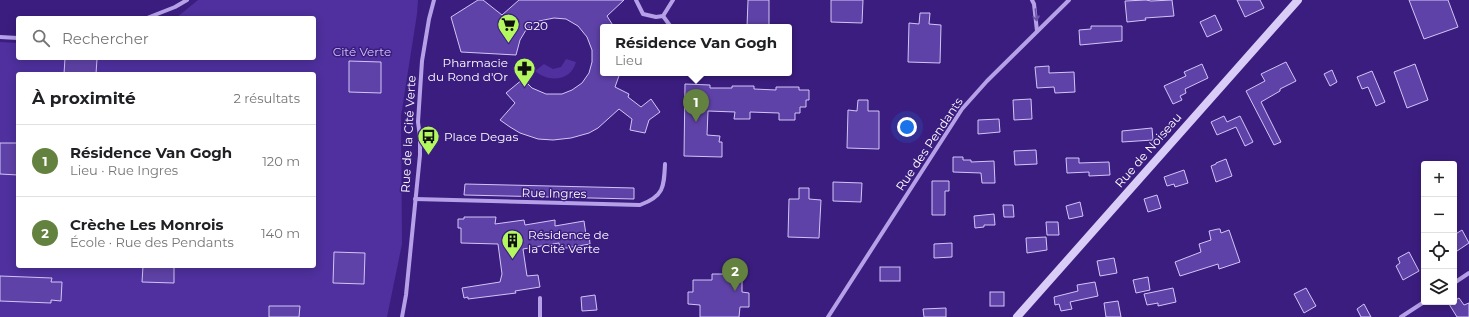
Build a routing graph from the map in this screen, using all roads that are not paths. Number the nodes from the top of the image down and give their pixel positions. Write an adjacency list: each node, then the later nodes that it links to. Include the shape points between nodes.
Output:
1 (187, 0): 8 (street)
2 (434, 0): 15 (street, Rue de la Cité Verte, via 422,61 418,122 420,155)
3 (636, 0): 9 (street, via 643,14)
4 (672, 0): 9 (street)
5 (1032, 0): 11 (street, one-way to 11)
6 (1069, 0): 11 (street, Rue des Pendants)
7 (1298, 0): 23 (street, Rue de Noiseau)
8 (153, 16)
9 (663, 16): 10 (street)
10 (669, 24)
11 (1037, 31): 22 (street, Rue des Pendants, via 962,109)
12 (0, 37): 13 (street)
13 (16, 38)
14 (665, 164): 15 (street, Rue Ingres, via 663,189 651,201 640,205)
15 (415, 199): 20 (street, Rue de la Cité Verte)
16 (1469, 273): 17 (street)
17 (1457, 281)
18 (540, 298): 21 (street)
19 (1421, 304): 24 (street)
20 (402, 317)
21 (540, 317)
22 (828, 317)
23 (1017, 317)
24 (1401, 317)

